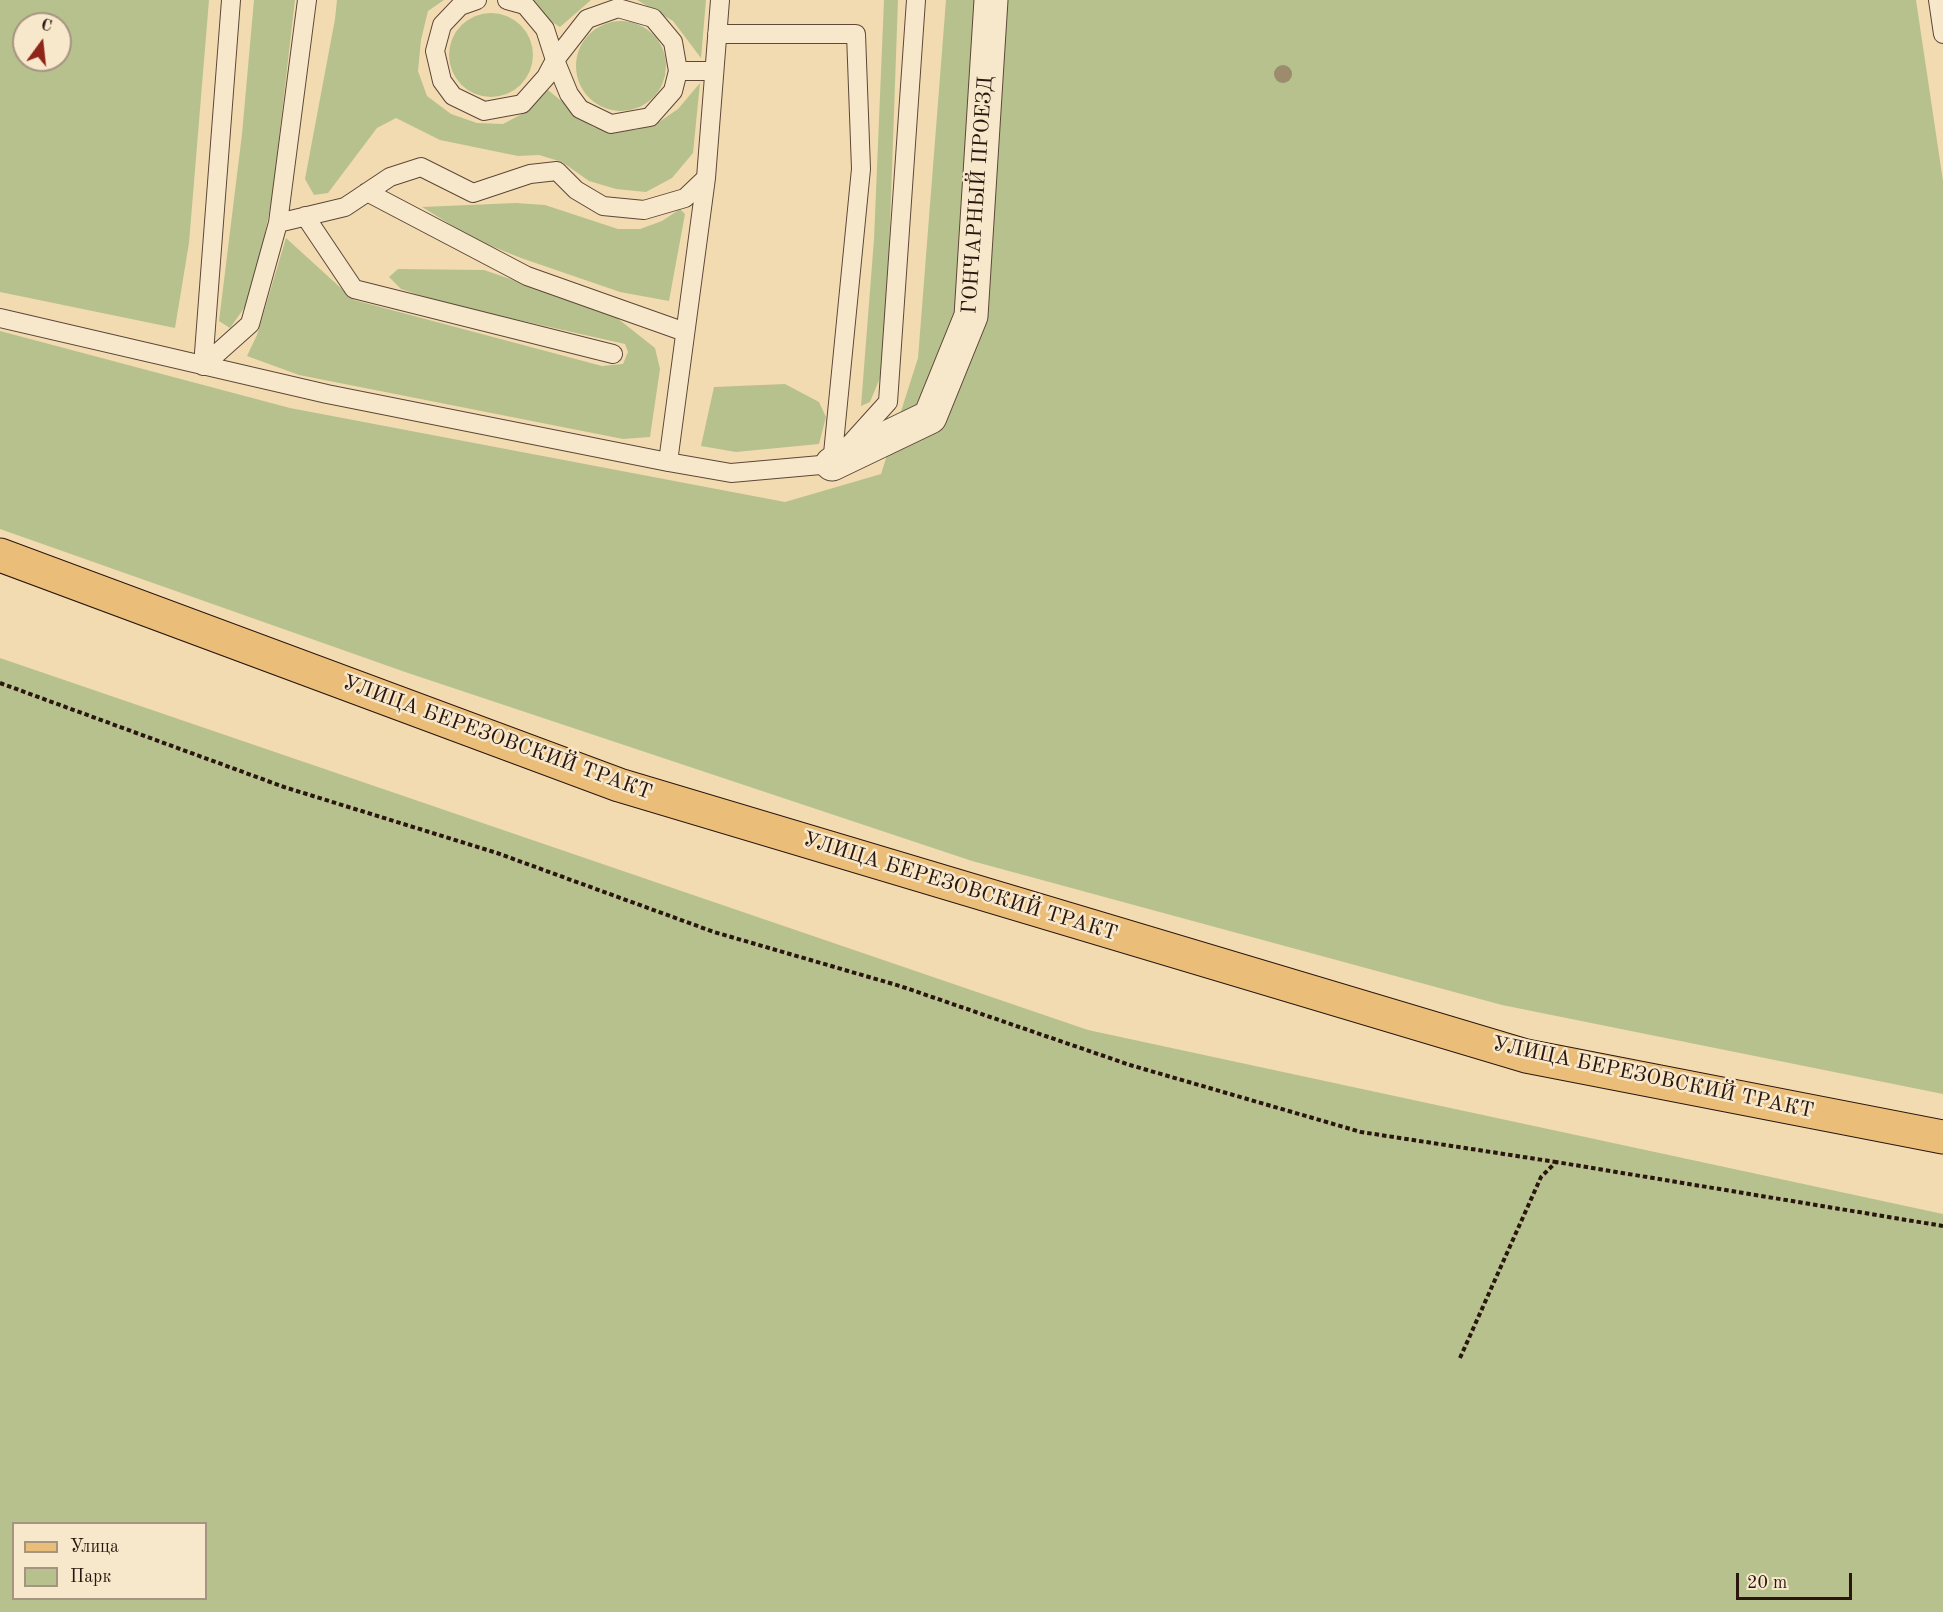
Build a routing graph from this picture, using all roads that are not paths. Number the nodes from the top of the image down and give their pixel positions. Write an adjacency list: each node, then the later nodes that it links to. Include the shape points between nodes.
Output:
1 (231, 0): 21 (lane)
2 (308, 0): 17 (lane)
3 (477, 0): 11 (lane, via 460,6 442,25 435,51 442,81 453,96 484,111 522,104)
4 (507, 0): 11 (lane, via 525,5 545,28)
5 (720, 0): 9 (lane)
6 (916, 0): 23 (lane, via 888,402)
7 (991, 0): 23 (street, ГОНЧАРНЫЙ ПРОЕЗД, via 971,316 930,417)
8 (1938, 0): 10 (lane)
9 (717, 34): 13 (lane); 23 (lane, via 855,34 861,170)
10 (1943, 34)
11 (555, 60): 12 (lane, via 587,19 618,8 653,18 673,42); 12 (lane, via 580,109 611,124 650,117 673,91)
12 (678, 71): 13 (lane)
13 (714, 71): 14 (lane)
14 (706, 178): 15 (lane, via 685,198 644,210 603,206 576,190 557,171 530,174 473,193 421,167 390,177); 19 (lane)
15 (367, 192): 16 (lane, via 345,207); 19 (lane, via 527,276)
16 (305, 216): 17 (lane); 20 (lane, via 354,289)
17 (278, 223): 21 (lane, via 250,324)
18 (0, 318): 21 (lane)
19 (685, 332): 22 (lane)
20 (613, 354)
21 (203, 366): 22 (lane)
22 (668, 462): 23 (lane, via 731,473)
23 (832, 464)
24 (0, 555): 25 (main road, УЛИЦА БЕРЕЗОВСКИЙ ТРАКТ, via 631,789 1526,1056)
25 (1943, 1137)

